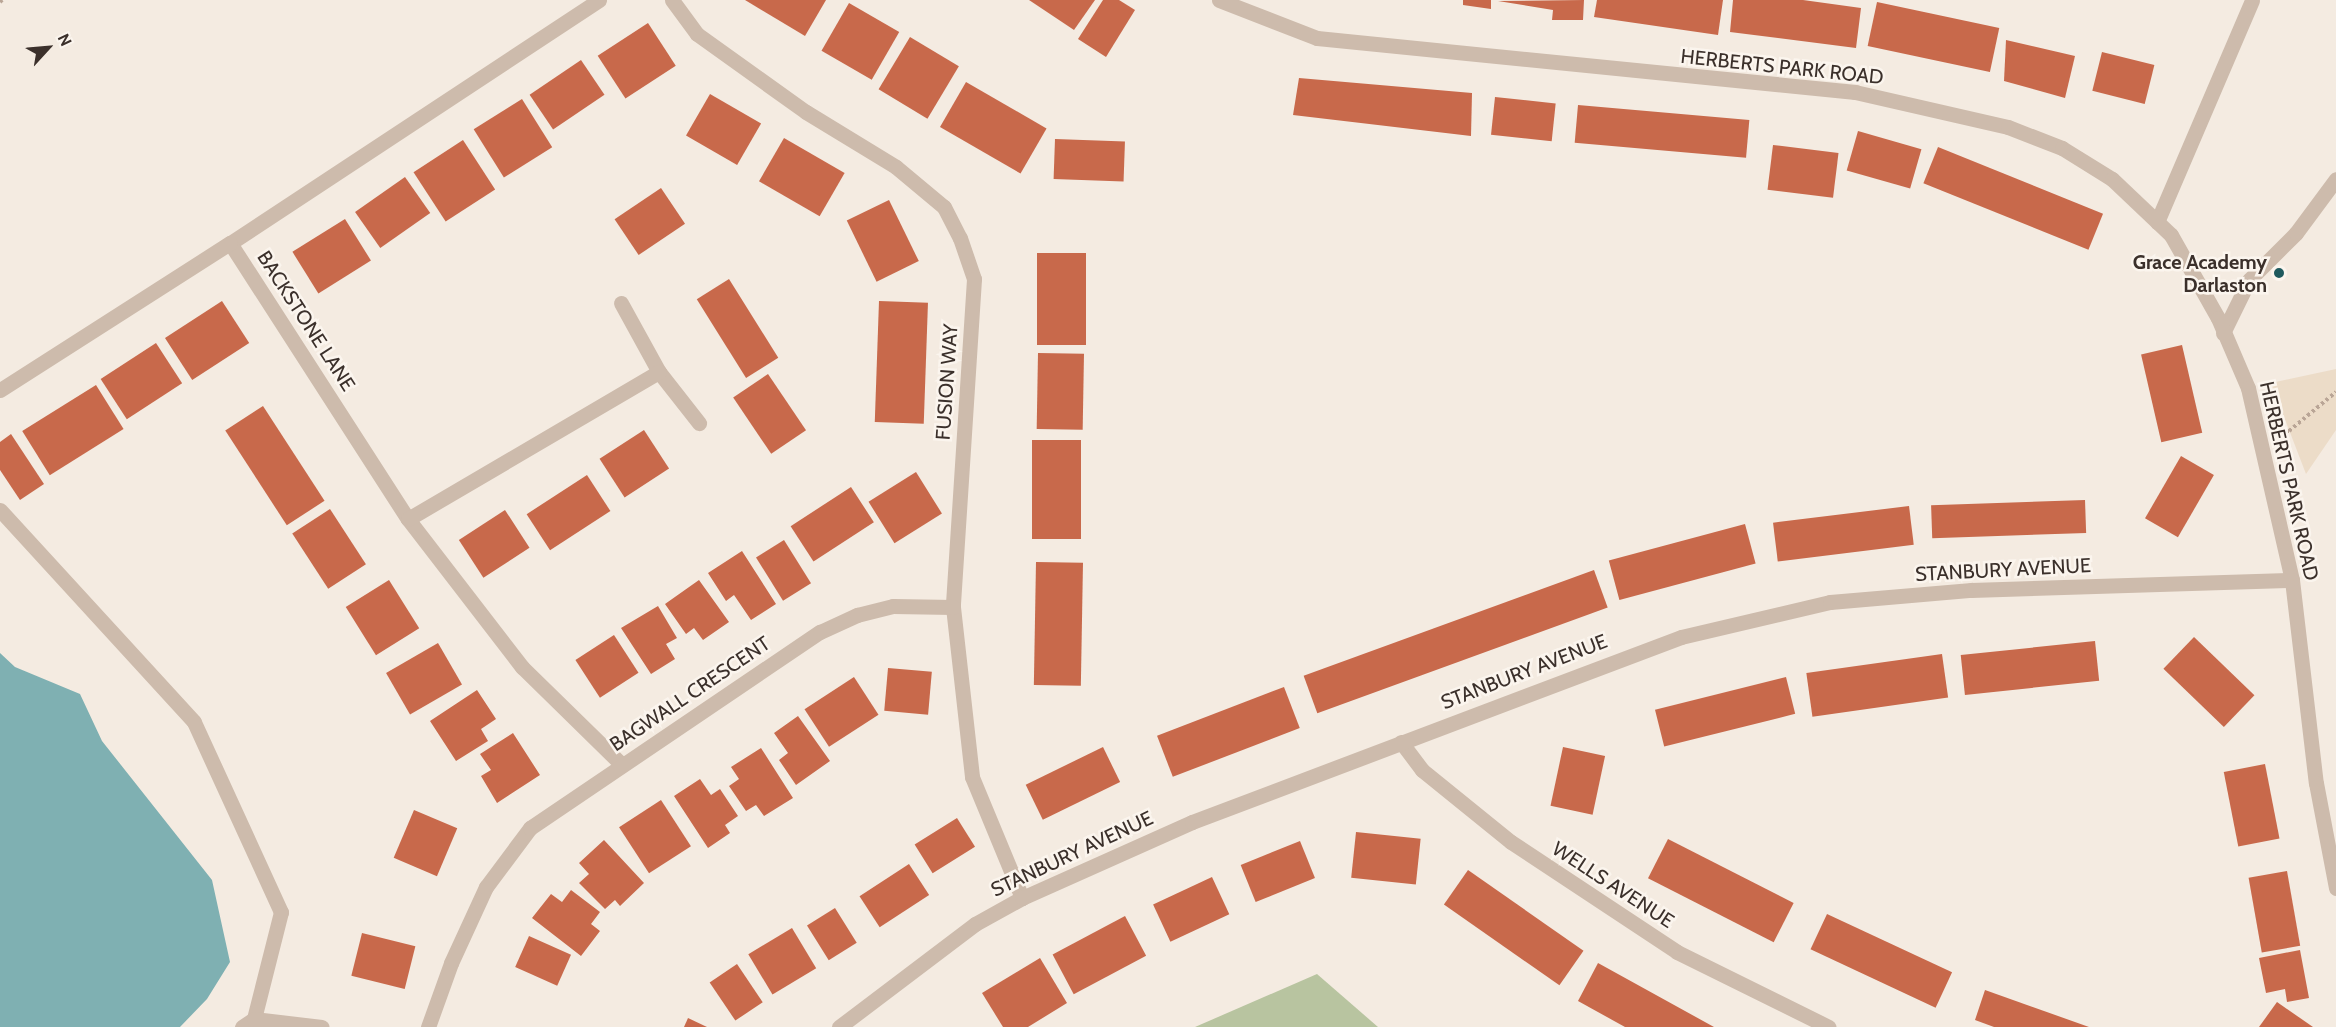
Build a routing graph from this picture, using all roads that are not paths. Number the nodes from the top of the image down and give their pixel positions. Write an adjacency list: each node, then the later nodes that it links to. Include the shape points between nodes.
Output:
1 (599, 0): 7 (street, BACKSTONE LANE)
2 (672, 0): 16 (street, FUSION WAY, via 697,34 806,112 896,167 944,207 960,238 974,279)
3 (1219, 0): 6 (street, HERBERTS PARK ROAD, via 1317,38 1855,92 1950,113 2008,127 2062,148 2112,178)
4 (2252, 0): 6 (street)
5 (2336, 179): 9 (street, via 2296,233 2249,280)
6 (2157, 222): 9 (street, HERBERTS PARK ROAD, via 2171,235 2193,269)
7 (230, 243): 11 (street); 14 (street, BACKSTONE LANE)
8 (621, 303): 10 (street)
9 (2223, 333): 15 (street, HERBERTS PARK ROAD, via 2248,388 2261,434)
10 (658, 372): 12 (street); 14 (street)
11 (0, 390)
12 (699, 423)
13 (0, 510): 21 (street, via 194,722 281,912)
14 (408, 519): 18 (street, BACKSTONE LANE, via 522,667)
15 (2292, 580): 17 (street, STANBURY AVENUE, via 1971,590 1830,602 1681,637); 19 (street, HERBERTS PARK ROAD, via 2316,783)
16 (953, 607): 18 (street, BAGWALL CRESCENT, via 893,606 857,615 820,632); 20 (street, FUSION WAY, via 972,777)
17 (1401, 742): 20 (street, STANBURY AVENUE, via 1192,822); 25 (street, WELLS AVENUE, via 1422,770 1511,842 1677,952)
18 (621, 765): 23 (street, BAGWALL CRESCENT, via 530,828 486,887 451,963)
19 (2336, 888)
20 (1022, 898): 24 (street, STANBURY AVENUE, via 975,924 858,1008)
21 (248, 1023): 22 (street)
22 (322, 1027)
23 (428, 1027)
24 (838, 1027)
25 (1829, 1027)

